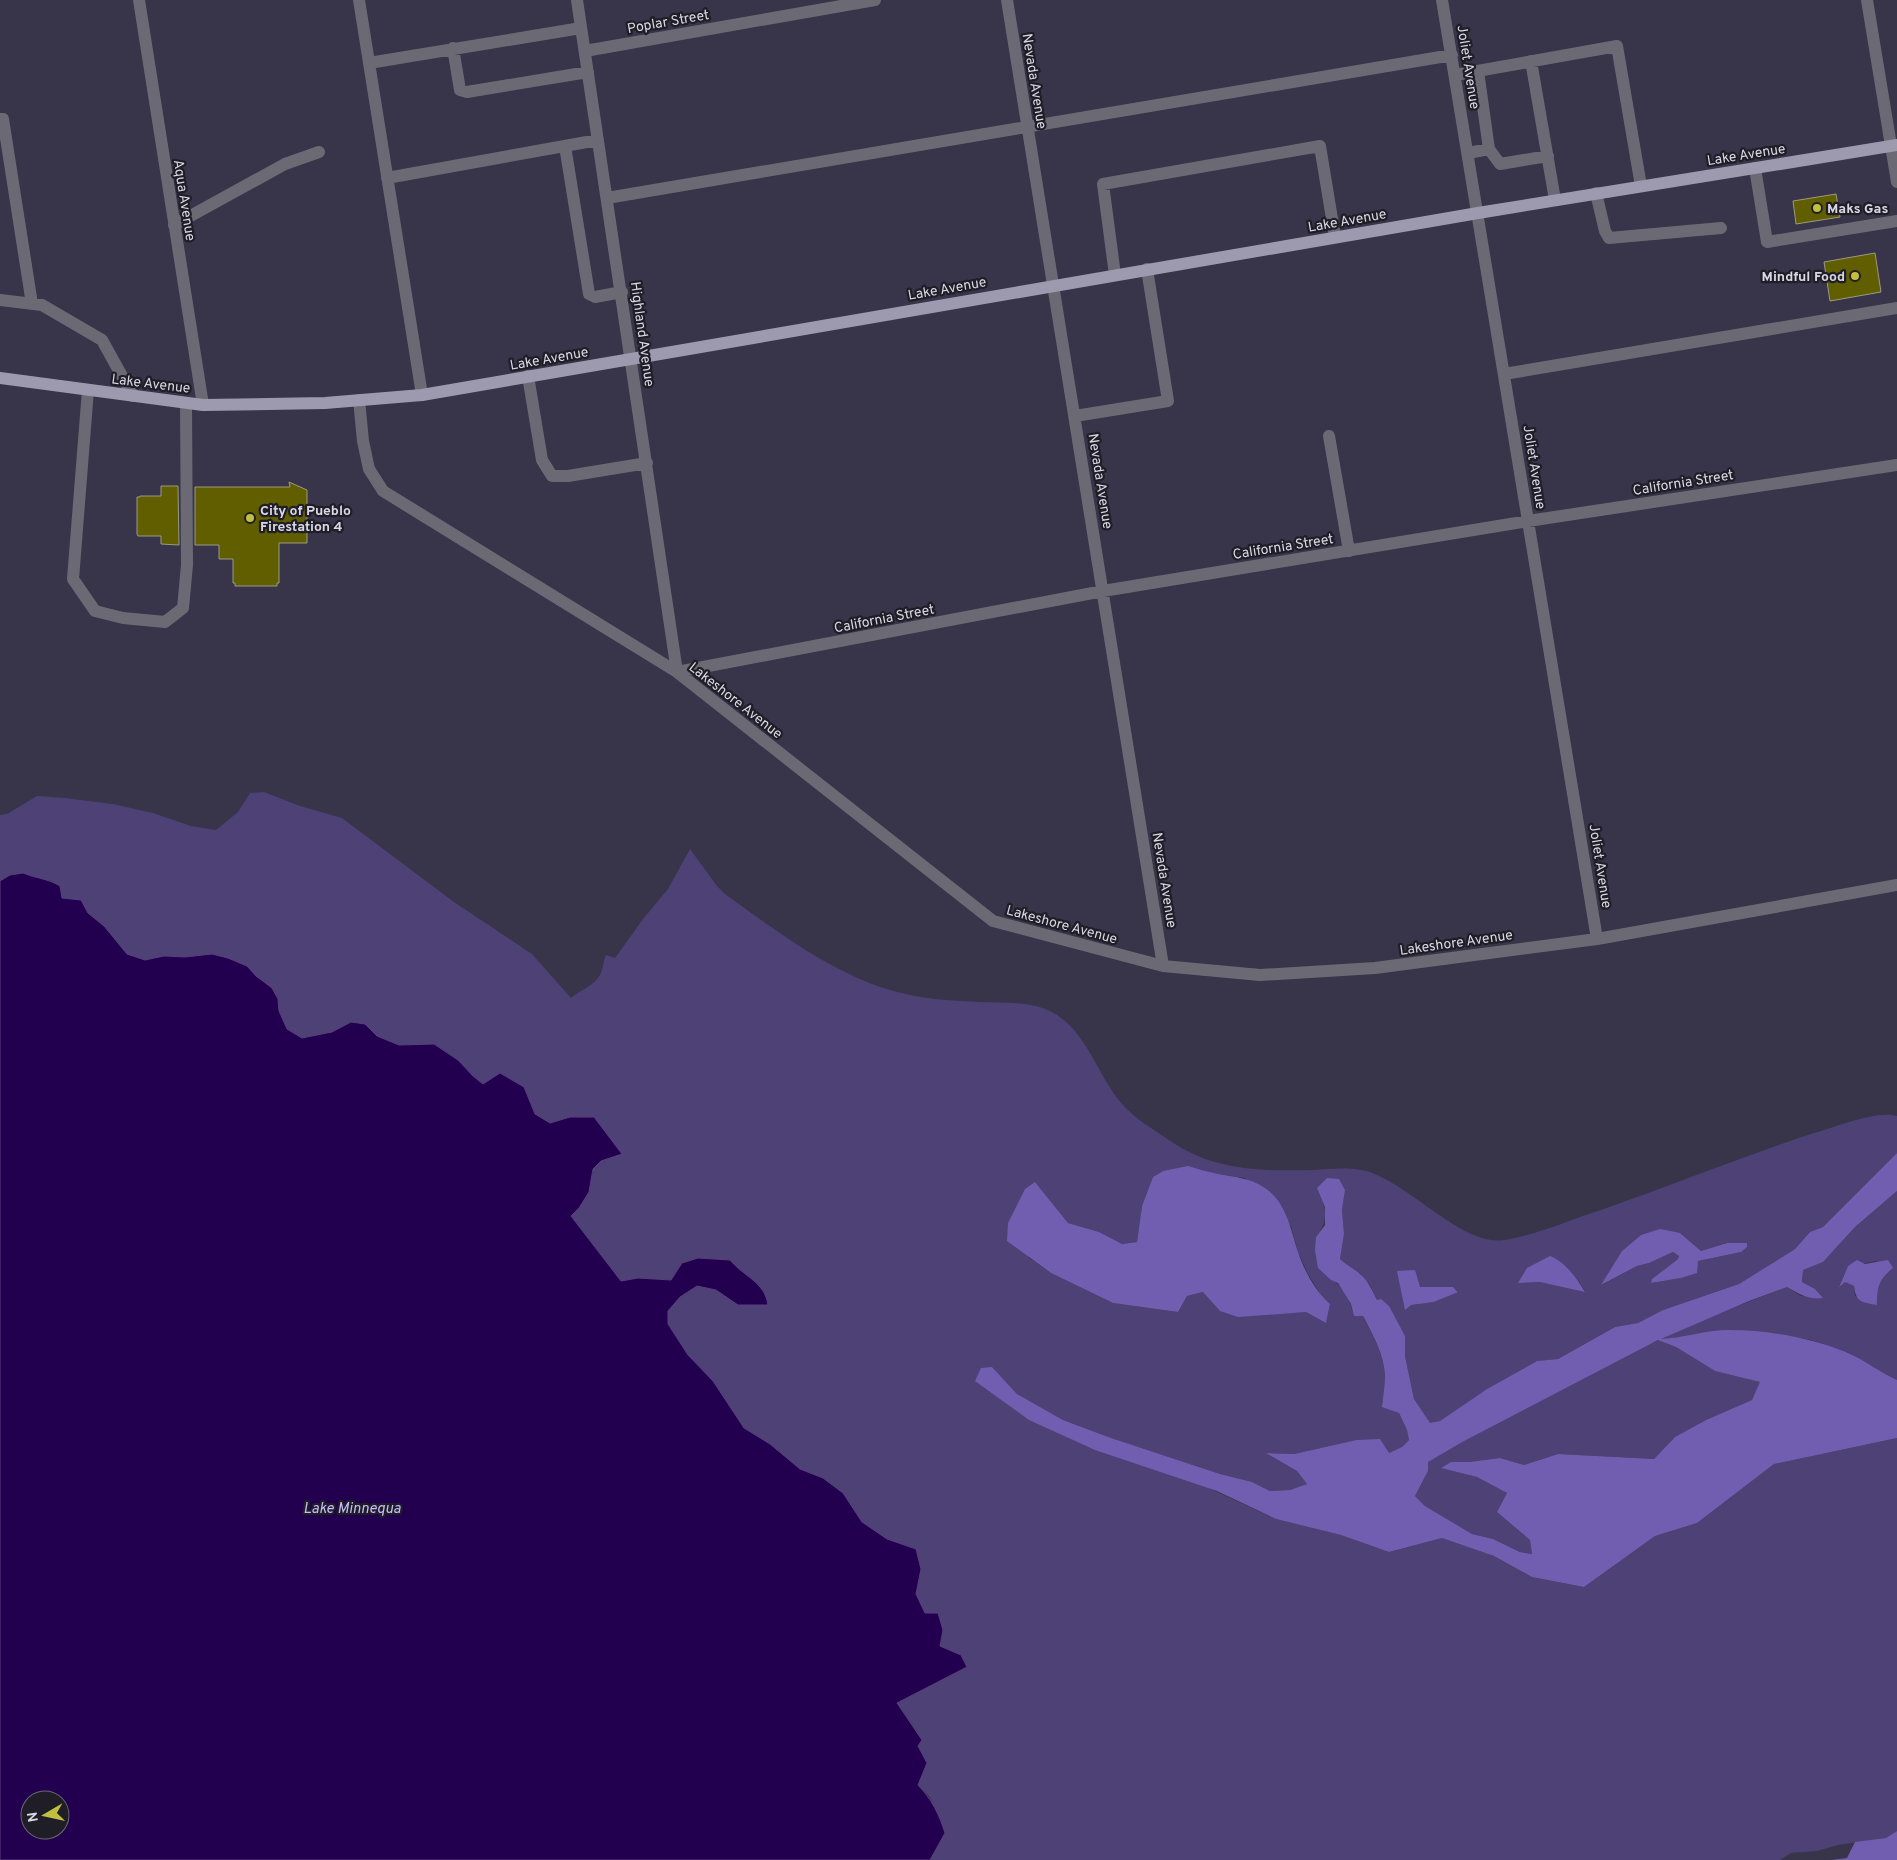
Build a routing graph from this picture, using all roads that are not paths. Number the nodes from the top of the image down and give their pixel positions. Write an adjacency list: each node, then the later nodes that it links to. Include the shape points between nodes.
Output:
1 (139, 0): 35 (street, Aqua Avenue)
2 (359, 0): 13 (street)
3 (577, 0): 8 (street, Highland Avenue)
4 (875, 0): 10 (street, Poplar Street)
5 (1006, 0): 18 (street, Nevada Avenue)
6 (1442, 0): 11 (street, Joliet Avenue)
7 (1866, 0): 20 (street)
8 (581, 28): 9 (street); 10 (street, Highland Avenue)
9 (453, 48): 13 (street); 15 (street, via 460,90 467,92)
10 (585, 52): 15 (street, Highland Avenue)
11 (1452, 55): 16 (street, Joliet Avenue); 18 (street)
12 (1531, 61): 14 (street); 25 (street); 29 (street, via 1617,46)
13 (369, 62): 27 (street)
14 (1478, 70): 16 (street); 22 (street)
15 (588, 72): 19 (street, Highland Avenue)
16 (1455, 75): 24 (street, Joliet Avenue)
17 (0, 119): 43 (street, via 3,119)
18 (1028, 127): 31 (street); 40 (street, Nevada Avenue)
19 (598, 140): 21 (street); 31 (street, Highland Avenue)
20 (1894, 145): 26 (main road, Lake Avenue); 28 (street)
21 (565, 146): 27 (street); 41 (street, via 589,294 595,297)
22 (1489, 149): 24 (street); 25 (street, via 1500,164)
23 (319, 152): 35 (street, via 285,164)
24 (1468, 153): 33 (street, Joliet Avenue)
25 (1548, 156): 32 (street)
26 (1755, 168): 29 (main road, Lake Avenue); 34 (street, via 1767,242)
27 (387, 178): 50 (street)
28 (1897, 182)
29 (1641, 186): 30 (main road, Lake Avenue)
30 (1596, 193): 32 (main road, Lake Avenue); 36 (street, via 1609,238)
31 (607, 198): 41 (street, Highland Avenue)
32 (1556, 200): 33 (main road, Lake Avenue)
33 (1478, 213): 37 (main road, Lake Avenue); 46 (street, Joliet Avenue)
34 (1897, 221)
35 (174, 225): 54 (street, Aqua Avenue)
36 (1721, 228)
37 (1335, 237): 38 (main road, Lake Avenue); 39 (street, via 1320,146 1103,184)
38 (1147, 269): 39 (main road, Lake Avenue); 55 (street, via 1168,401)
39 (1115, 275): 40 (main road, Lake Avenue)
40 (1054, 285): 45 (main road, Lake Avenue); 55 (street, Nevada Avenue)
41 (622, 292): 45 (street, Highland Avenue)
42 (0, 300): 43 (street)
43 (32, 304): 51 (street, via 42,305 102,340)
44 (1897, 308): 46 (street)
45 (631, 358): 47 (main road, Lake Avenue); 57 (street, Highland Avenue)
46 (1504, 374): 59 (street, Joliet Avenue)
47 (528, 376): 50 (main road, Lake Avenue); 57 (street, via 542,460 552,476)
48 (0, 378): 49 (main road, Lake Avenue)
49 (88, 390): 51 (main road, Lake Avenue); 53 (street, via 73,579 95,611 123,618 164,622 183,608 187,565)
50 (422, 395): 52 (main road, Lake Avenue)
51 (133, 396): 53 (main road, Lake Avenue)
52 (359, 400): 54 (main road, Lake Avenue); 62 (street, Lakeshore Avenue, via 369,469 383,491)
53 (186, 403): 54 (main road, Lake Avenue)
54 (202, 405)
55 (1075, 416): 61 (street, Nevada Avenue)
56 (1329, 436): 60 (street)
57 (646, 463): 62 (street, Highland Avenue)
58 (1897, 465): 59 (street, California Street)
59 (1528, 521): 60 (street, California Street); 64 (street, Joliet Avenue)
60 (1348, 550): 61 (street, California Street)
61 (1103, 591): 62 (street, California Street); 65 (street, Nevada Avenue)
62 (677, 672): 65 (street, Lakeshore Avenue, via 993,921)
63 (1897, 885): 64 (street, Lakeshore Avenue)
64 (1597, 939): 65 (street, Lakeshore Avenue, via 1365,969 1260,975)
65 (1164, 966)

